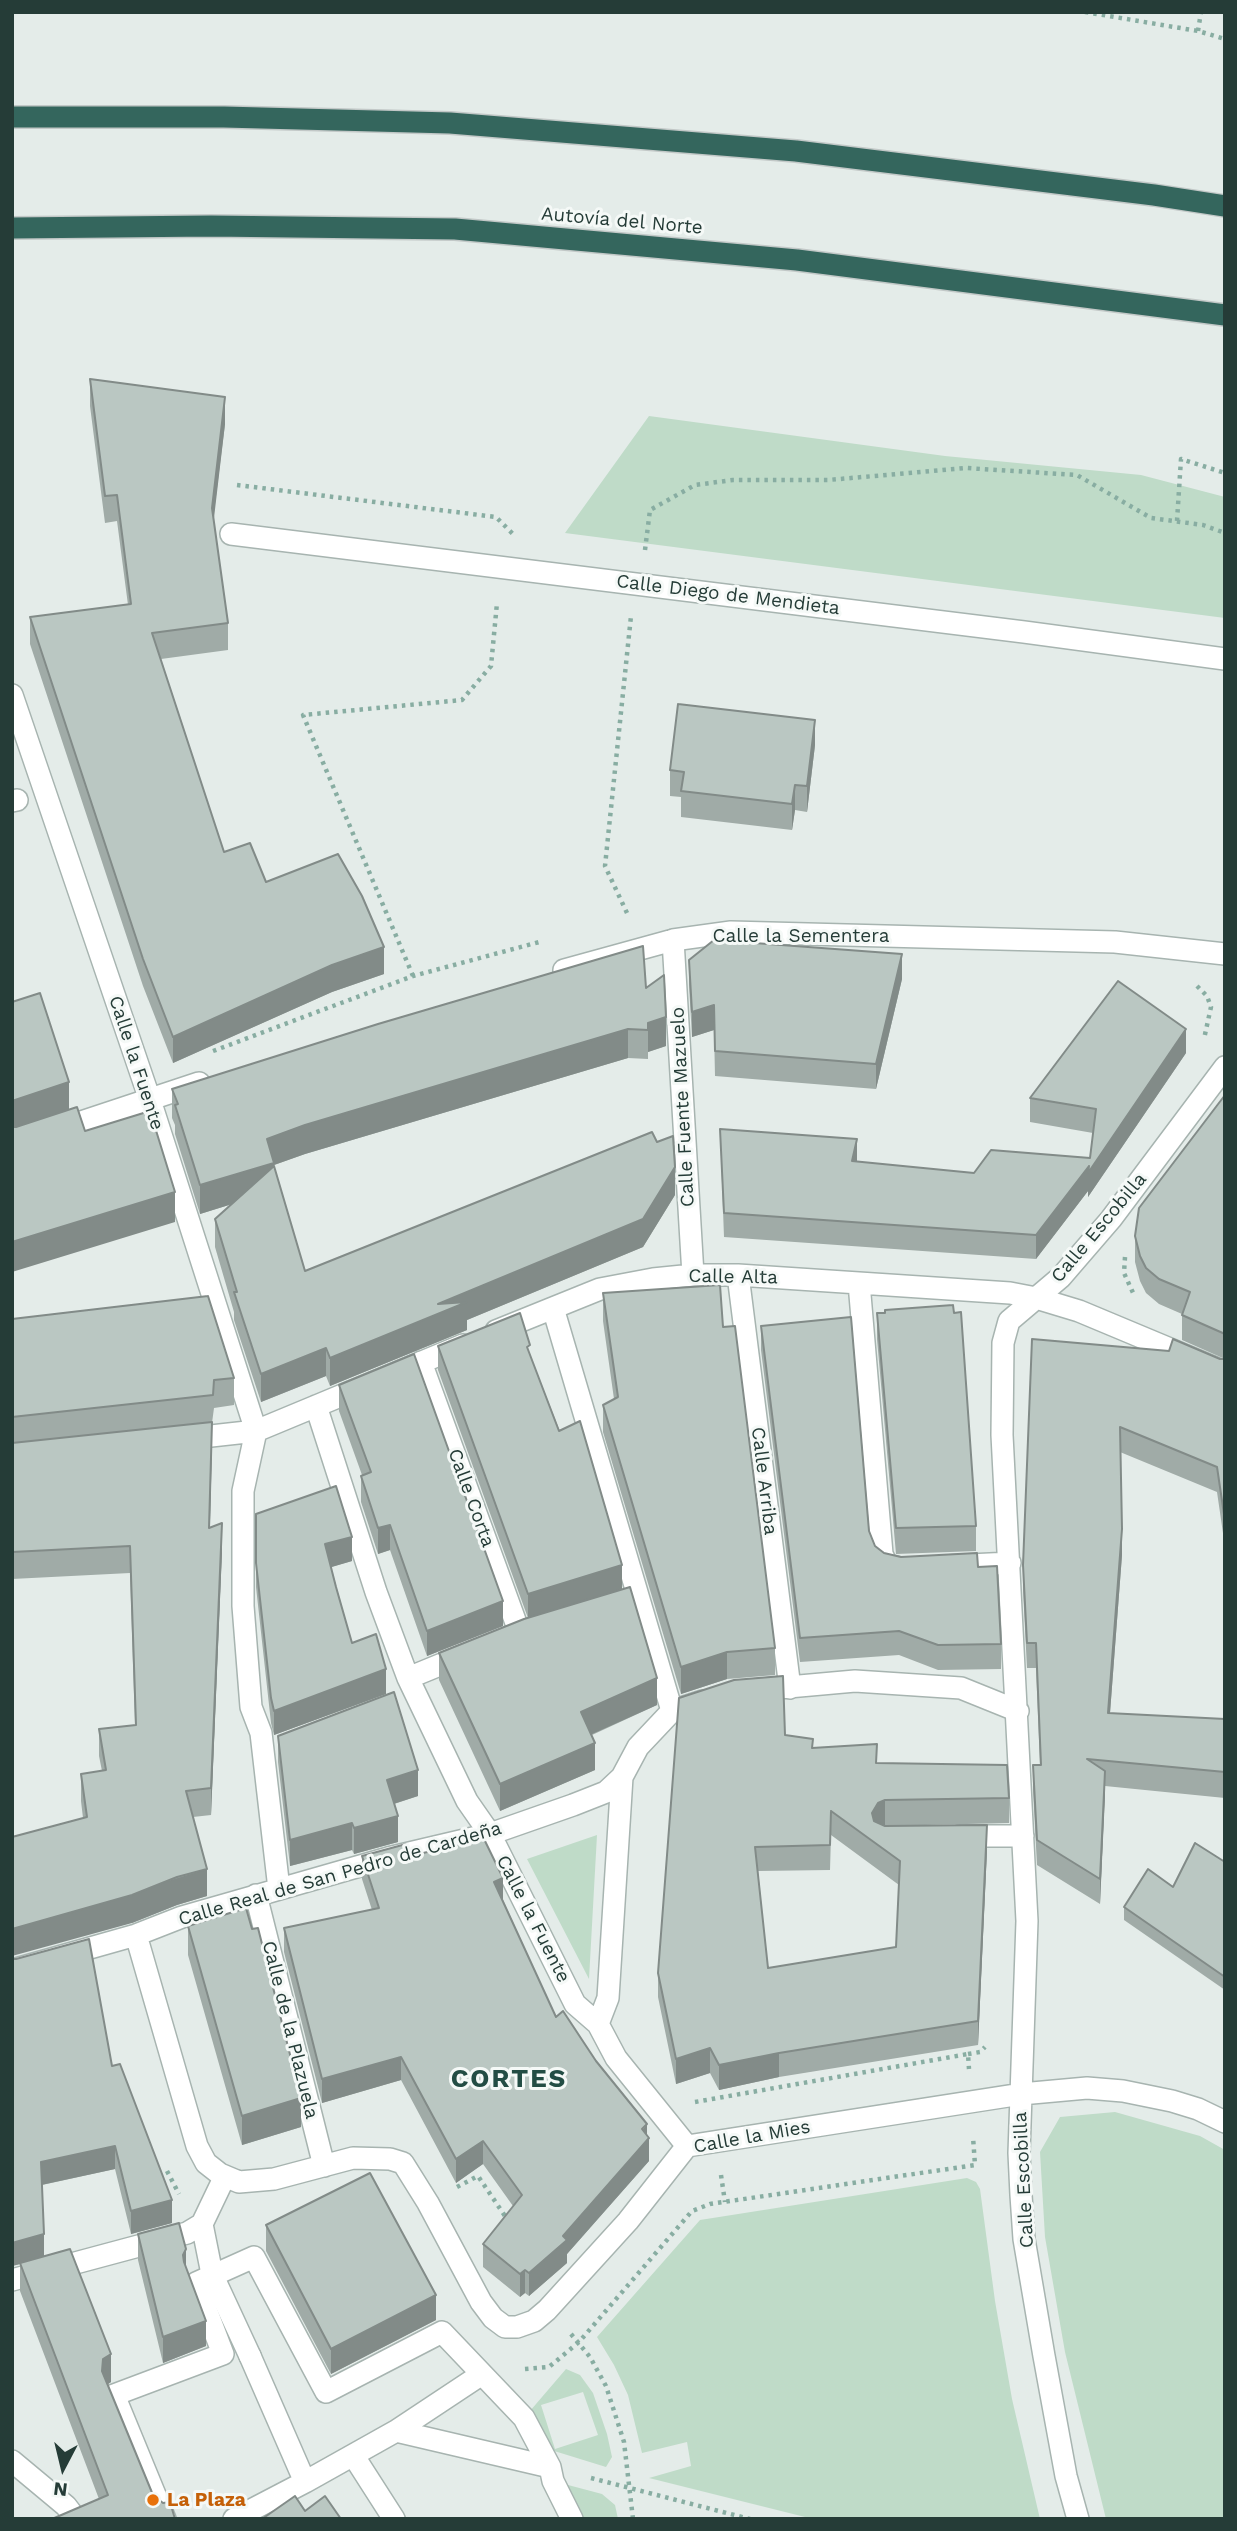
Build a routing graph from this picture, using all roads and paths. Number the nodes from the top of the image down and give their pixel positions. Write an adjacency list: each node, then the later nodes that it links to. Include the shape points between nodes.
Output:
1 (1084, 12): 3 (path)
2 (1201, 12): 3 (path)
3 (1198, 31): 4 (path)
4 (1225, 39)
5 (12, 117): 6 (highway, via 450,123 796,151)
6 (1225, 206)
7 (12, 228): 8 (highway, Autovía del Norte, via 455,229 797,260)
8 (1225, 315)
9 (1225, 473): 10 (path, via 1181,459)
10 (1177, 521): 11 (path); 13 (path, via 1151,518 1077,475 966,468 828,481 733,480 695,485 650,510)
11 (1225, 533)
12 (231, 534): 16 (street, Calle Diego de Mendieta)
13 (647, 543)
14 (498, 596): 21 (path, via 491,666 462,700 303,715)
15 (631, 612): 18 (path, via 605,866)
16 (1225, 659)
17 (12, 695): 27 (street, Calle la Fuente)
18 (627, 913)
19 (673, 940): 20 (street, Calle la Sementera, via 731,932 803,933 1115,942); 22 (street, Calle la Sementera); 30 (street, Calle Fuente Mazuelo)
20 (1225, 954)
21 (413, 976)
22 (540, 977)
23 (1188, 980): 24 (path, via 1207,996 1211,1007)
24 (1201, 1046)
25 (1225, 1066): 34 (street, Calle Escobilla, via 1111,1219 1061,1277)
26 (213, 1078): 27 (street)
27 (150, 1100): 28 (street); 39 (street, Calle la Fuente)
28 (12, 1145)
29 (1125, 1251): 33 (path, via 1124,1273)
30 (693, 1275): 31 (street, Calle Alta); 35 (street, Calle Alta, via 600,1289)
31 (738, 1275): 32 (street, Calle Alta); 46 (street, Calle Arriba)
32 (859, 1283): 34 (street, Calle Alta); 41 (street, via 882,1554 887,1565)
33 (1135, 1296)
34 (1036, 1298): 37 (street, Calle Alta, via 1079,1311); 41 (street, Calle Escobilla, via 1009,1321 1003,1343 1002,1435)
35 (553, 1308): 36 (street, Calle Alta); 42 (street)
36 (421, 1362): 38 (street, Calle Alta); 45 (street, Calle Corta)
37 (1225, 1372)
38 (316, 1406): 39 (street, Calle Alta); 47 (street, Calle la Fuente)
39 (256, 1431): 40 (street, Calle Alta); 54 (street, via 243,1491 243,1606 251,1707 271,1751)
40 (168, 1441)
41 (1010, 1563): 49 (street, Calle Escobilla)
42 (639, 1598): 43 (street); 48 (street)
43 (614, 1605)
44 (543, 1626): 45 (street)
45 (520, 1634): 47 (street, via 489,1646)
46 (790, 1688): 48 (street, Calle Real de San Pedro de Cardeña, via 725,1694); 49 (street, Calle Real de San Pedro de Cardeña, via 855,1681 961,1688)
47 (408, 1692): 51 (street, Calle la Fuente)
48 (672, 1711): 50 (street, Calle Real de San Pedro de Cardeña, via 638,1747)
49 (1018, 1711): 52 (street, Calle Escobilla)
50 (622, 1777): 51 (street, Calle Real de San Pedro de Cardeña, via 607,1791); 58 (street, Calle Real de San Pedro de Cardeña, via 608,1998)
51 (490, 1834): 54 (street, Calle Real de San Pedro de Cardeña); 58 (street, Calle la Fuente, via 575,2004)
52 (1023, 1836): 53 (street); 59 (street, Calle Escobilla, via 1027,1921)
53 (936, 1837)
54 (279, 1889): 55 (street, Calle Real de San Pedro de Cardeña)
55 (256, 1895): 56 (street, Calle Real de San Pedro de Cardeña); 63 (street, Calle de la Plazuela)
56 (136, 1935): 57 (street, Calle Real de San Pedro de Cardeña); 64 (street, via 197,2146 206,2163)
57 (12, 1970)
58 (598, 2024): 61 (street, Calle la Fuente, via 616,2058)
59 (1021, 2094): 60 (street, Calle la Mies, via 1087,2088 1123,2091 1185,2105); 61 (street, Calle la Mies); 88 (street, Calle Escobilla, via 1024,2239 1066,2476)
60 (1225, 2122)
61 (687, 2146): 71 (street, Calle la Mies, via 628,2221)
62 (165, 2163): 67 (path, via 180,2196)
63 (324, 2166): 64 (street, via 274,2179 239,2182); 71 (street, Calle la Mies, via 371,2157 403,2163 493,2318 505,2327 517,2327)
64 (225, 2176): 67 (street)
65 (453, 2185): 68 (path, via 478,2176)
66 (692, 2211): 72 (path)
67 (202, 2224): 69 (street); 70 (street, via 168,2239)
68 (509, 2227)
69 (212, 2274): 74 (street, via 254,2257 326,2392 442,2332); 79 (street); 82 (street, via 196,2283 223,2354 114,2395)
70 (12, 2280)
71 (547, 2310): 72 (path)
72 (579, 2342): 73 (path, via 549,2367); 80 (path, via 606,2386 624,2442)
73 (518, 2369)
74 (482, 2374): 75 (street); 78 (street, via 524,2418)
75 (396, 2431): 76 (street); 78 (street)
76 (353, 2455): 79 (street); 84 (street)
77 (12, 2461): 81 (street, via 66,2505)
78 (550, 2467): 80 (path); 85 (street)
79 (305, 2482): 83 (street)
80 (630, 2489): 86 (path); 87 (path)
81 (76, 2519)
82 (165, 2519)
83 (234, 2519)
84 (394, 2519)
85 (572, 2519)
86 (633, 2519)
87 (750, 2519)
88 (1078, 2519)

